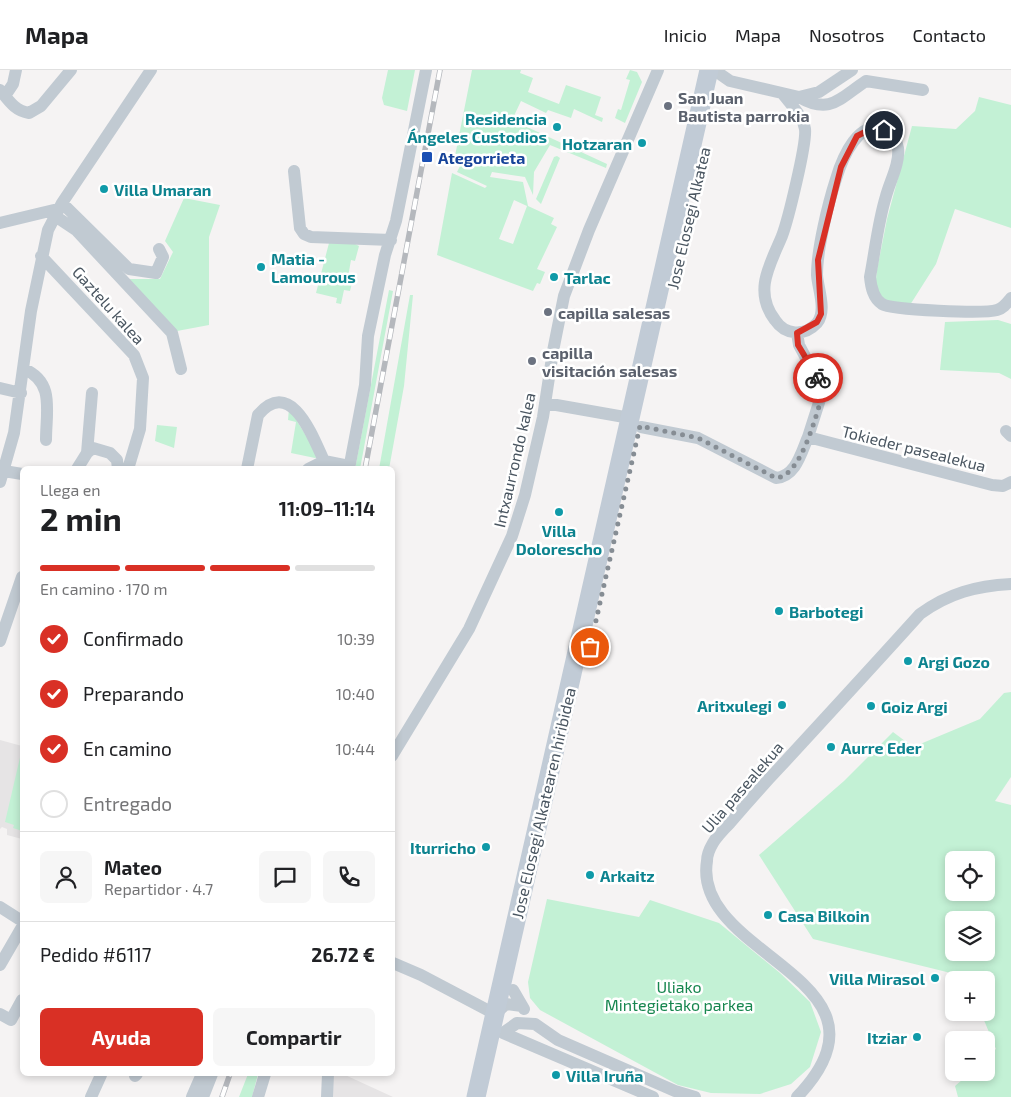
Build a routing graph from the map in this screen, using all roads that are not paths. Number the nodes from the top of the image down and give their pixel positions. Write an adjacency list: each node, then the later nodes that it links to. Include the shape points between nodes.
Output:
1 (16, 70): 9 (street, via 13,84)
2 (71, 70): 9 (street, via 42,106 29,114 21,112)
3 (151, 70): 13 (street)
4 (426, 70): 15 (street)
5 (658, 70): 25 (street, Intxaurrondo kalea, via 564,296)
6 (852, 70): 11 (street, via 819,92)
7 (714, 71): 10 (street, via 730,81); 26 (main road, Jose Elosegi Alkatearen hiribidea)
8 (923, 90): 11 (street, via 866,82 830,105 820,107)
9 (3, 93)
10 (783, 94): 11 (street); 19 (street, via 801,118 805,137 786,225 763,285 770,315 778,325)
11 (799, 98)
12 (294, 171): 15 (street, via 300,228 304,234 311,237)
13 (58, 210): 14 (street); 16 (street, via 129,269 156,273 163,258); 17 (street, via 48,230); 21 (street, via 172,333)
14 (0, 223)
15 (391, 240): 37 (street, via 368,336 365,385)
16 (159, 249)
17 (42, 256): 20 (street); 33 (street, Gaztelu kalea, via 134,355 143,378 140,430)
18 (1011, 298): 19 (street, via 1006,305 990,311 893,308 878,301 870,277 898,144 884,130 873,128 857,136 836,179 818,260 821,314 817,322)
19 (797, 333): 27 (street, via 798,345 823,390)
20 (24, 369): 23 (street); 28 (street, via 36,374 47,389)
21 (181, 369)
22 (0, 388): 23 (street)
23 (21, 393): 39 (street)
24 (92, 393): 29 (street)
25 (545, 403): 26 (street); 44 (street, Intxaurrondo kalea, via 526,495 505,554 470,629)
26 (635, 422): 27 (street, via 698,438 776,478 785,477 793,469); 50 (main road, Jose Elosegi Alkatearen hiribidea); 50 (main road)
27 (808, 438): 40 (street, Tokieder pasealekua, via 992,485 1003,486)
28 (46, 440)
29 (87, 453): 31 (street); 32 (street, via 93,448 110,453)
30 (324, 461): 34 (street, via 294,406 284,403 264,408 258,415); 35 (street); 36 (street)
31 (79, 466)
32 (118, 466)
33 (129, 466)
34 (248, 466)
35 (314, 466)
36 (345, 466)
37 (349, 466)
38 (20, 474): 39 (street)
39 (2, 476)
40 (1011, 482)
41 (20, 583): 43 (street)
42 (1011, 584): 69 (street, Ulia pasealekua, via 980,586 957,592 920,614 713,843 706,861 712,900 735,927 804,983 818,1000 825,1017 829,1036 826,1053 811,1082)
43 (0, 641)
44 (395, 751)
45 (0, 907): 46 (street)
46 (20, 920)
47 (20, 930): 49 (street)
48 (395, 964): 50 (street)
49 (0, 965)
50 (510, 1003): 53 (street); 54 (main road); 65 (main road, Jose Elosegi Alkatearen hiribidea)
51 (20, 1004): 52 (street, via 11,1020)
52 (0, 1014)
53 (541, 1027): 54 (street, via 522,1022); 68 (street, via 558,1040 674,1091)
54 (503, 1033): 66 (main road); 67 (street)
55 (101, 1076): 62 (street)
56 (202, 1076): 61 (street)
57 (205, 1076): 61 (street)
58 (211, 1076): 61 (street)
59 (264, 1076): 63 (street)
60 (328, 1076): 64 (street)
61 (200, 1096)
62 (91, 1097)
63 (258, 1097)
64 (327, 1097)
65 (476, 1097)
66 (489, 1097)
67 (653, 1097)
68 (695, 1097)
69 (797, 1097)

